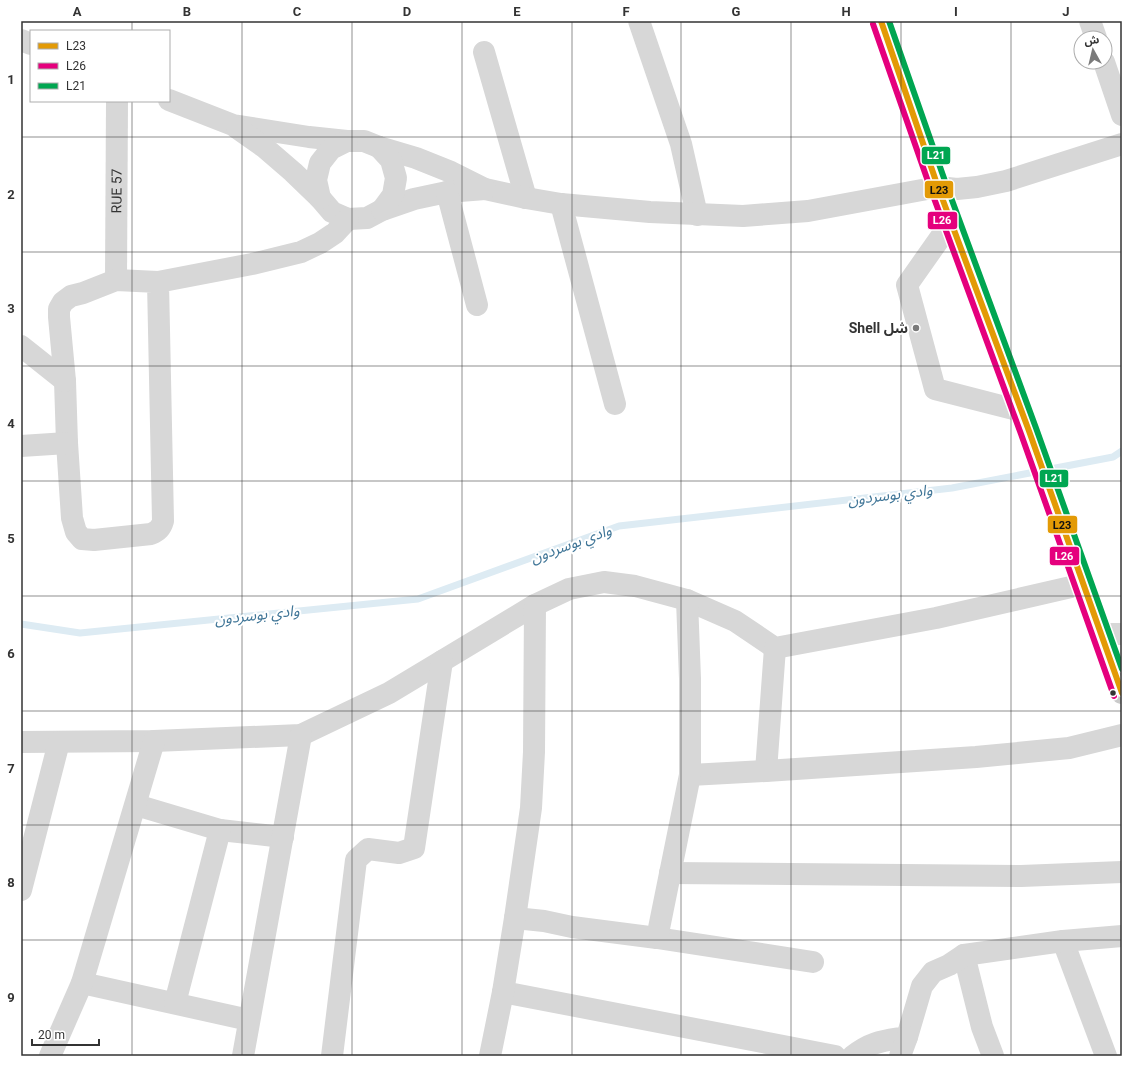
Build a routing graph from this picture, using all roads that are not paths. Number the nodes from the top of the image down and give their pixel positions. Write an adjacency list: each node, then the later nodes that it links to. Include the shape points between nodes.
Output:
1 (638, 21): 19 (street, via 681,144)
2 (881, 21): 12 (main road)
3 (484, 52): 16 (street)
4 (1107, 70): 7 (street)
5 (170, 100): 8 (street)
6 (117, 102): 22 (street, RUE 57)
7 (1122, 115)
8 (233, 125): 9 (street); 15 (street, via 264,147)
9 (347, 141): 11 (street, via 364,141); 15 (street, via 331,149 320,163 316,180)
10 (1122, 144): 12 (street, via 1006,181 957,189)
11 (379, 147): 13 (street, via 416,158); 18 (street, via 391,160 396,178 393,196)
12 (938, 187): 19 (street, via 808,211 743,216); 21 (main road)
13 (485, 189): 14 (street); 16 (street)
14 (446, 192): 18 (street); 24 (street)
15 (320, 198): 20 (street, via 332,212)
16 (526, 198): 17 (street)
17 (561, 204): 19 (street); 27 (street)
18 (382, 210): 20 (street, via 366,218)
19 (697, 215)
20 (348, 219): 23 (street, via 335,233 301,252)
21 (952, 221): 28 (main road); 28 (street, via 907,285 935,389)
22 (116, 280): 23 (street); 26 (street, via 71,296 59,309)
23 (158, 282): 29 (street, via 163,521 159,530 151,534 82,539 72,518)
24 (477, 305)
25 (21, 346): 26 (street)
26 (66, 381): 29 (street)
27 (615, 404)
28 (1021, 411): 31 (main road)
29 (67, 443): 30 (street)
30 (21, 446)
31 (1084, 584): 34 (main road); 35 (street, via 936,618)
32 (687, 600): 33 (street, via 635,586 604,582 569,589); 35 (street, via 736,621); 44 (street)
33 (535, 605): 36 (street); 51 (street, via 531,808)
34 (1112, 634): 37 (main road)
35 (775, 648): 43 (street)
36 (442, 661): 38 (street, via 389,693); 64 (street, via 414,848 399,853 368,849 356,860)
37 (1122, 693)
38 (301, 735): 40 (street); 47 (street)
39 (1122, 735): 43 (street, via 1069,748)
40 (154, 741): 42 (street); 45 (street)
41 (21, 742): 42 (street)
42 (59, 742): 50 (street)
43 (766, 771): 44 (street)
44 (690, 775): 49 (street)
45 (136, 805): 46 (street); 57 (street)
46 (220, 830): 47 (street); 59 (street)
47 (283, 837): 60 (street)
48 (1122, 872): 49 (street, via 1021,876)
49 (670, 873): 53 (street)
50 (21, 890)
51 (515, 918): 53 (street); 58 (street)
52 (1122, 936): 54 (street)
53 (657, 938): 56 (street)
54 (1064, 941): 55 (street); 69 (street)
55 (964, 955): 61 (street, via 933,972 922,986); 68 (street, via 982,1027)
56 (813, 962)
57 (82, 983): 59 (street); 62 (street)
58 (503, 992): 65 (street); 66 (street)
59 (175, 1003): 60 (street)
60 (249, 1020): 63 (street)
61 (904, 1046): 67 (street, via 874,1043)
62 (50, 1056)
63 (243, 1056)
64 (332, 1056)
65 (490, 1056)
66 (835, 1056)
67 (853, 1056)
68 (993, 1056)
69 (1106, 1056)

